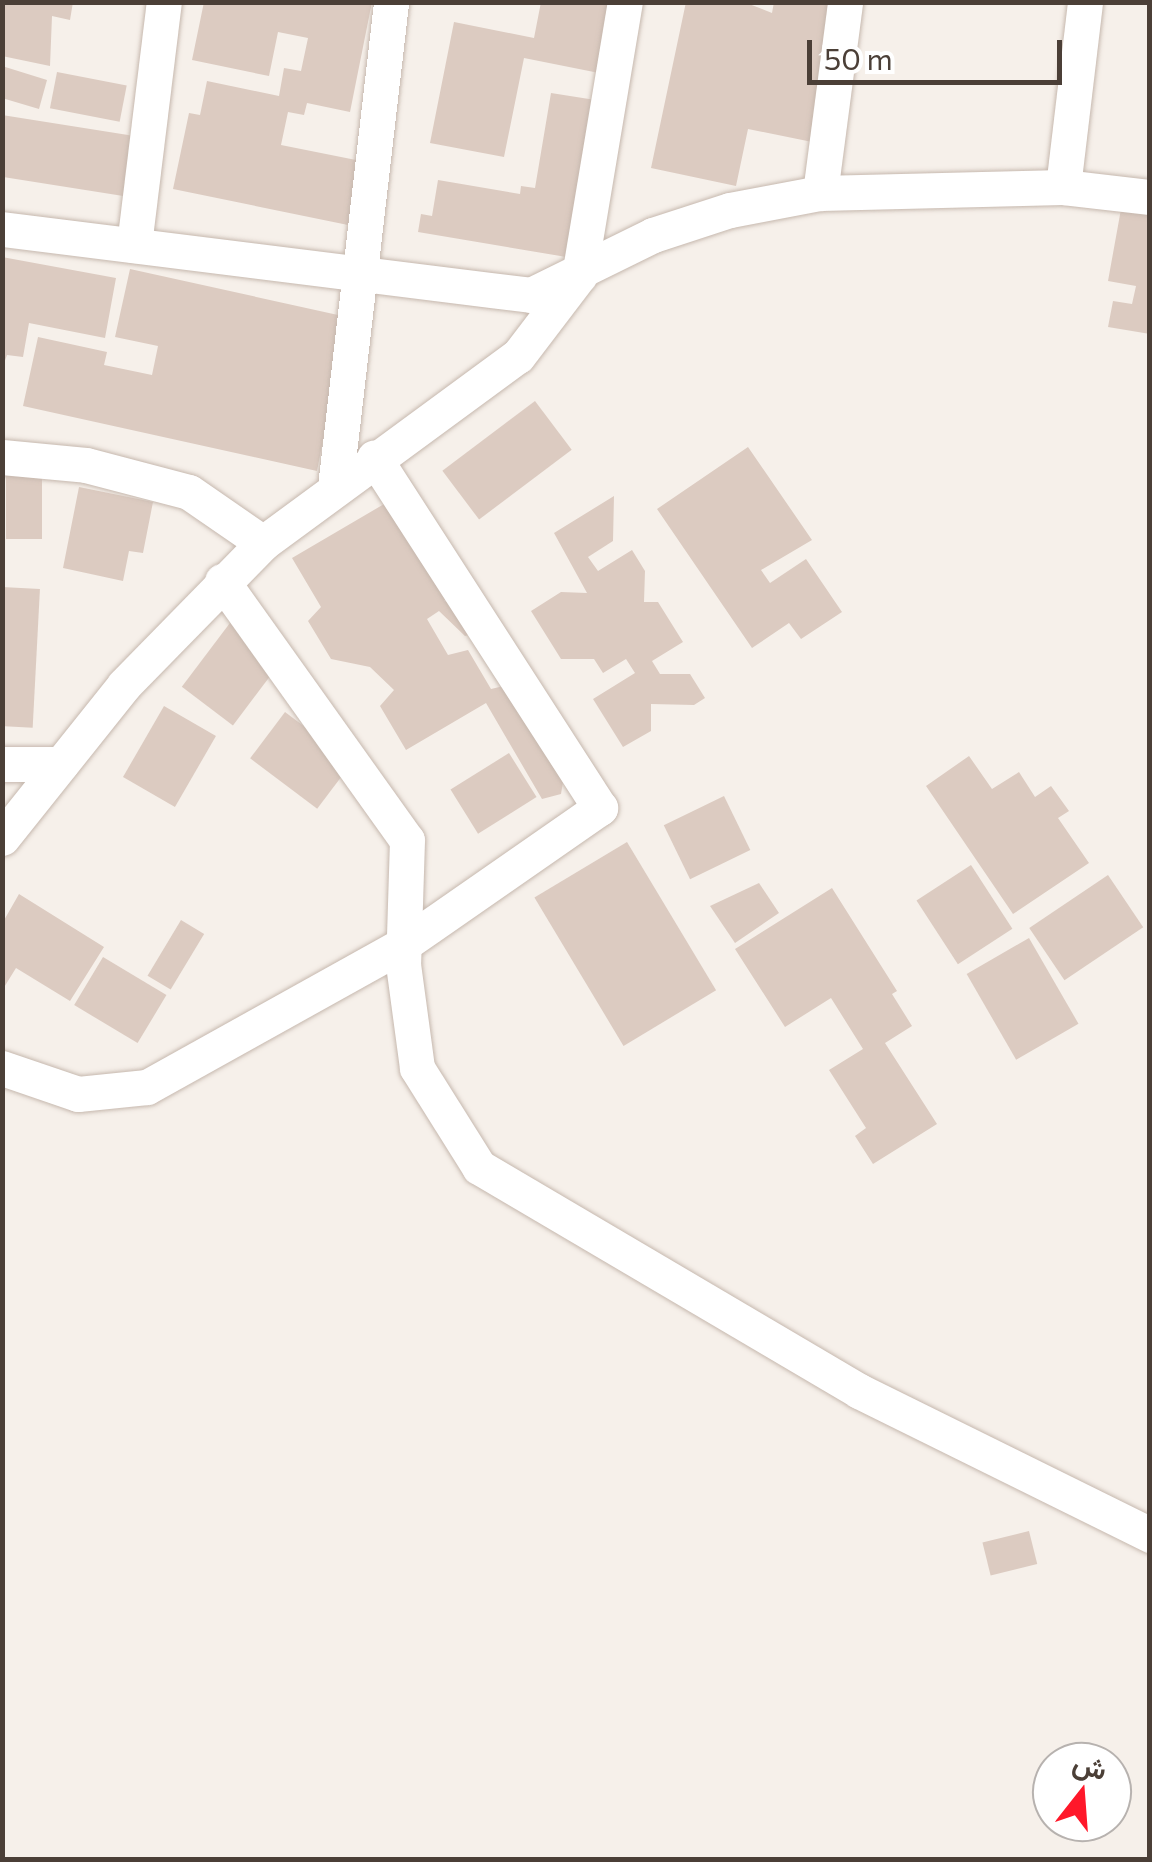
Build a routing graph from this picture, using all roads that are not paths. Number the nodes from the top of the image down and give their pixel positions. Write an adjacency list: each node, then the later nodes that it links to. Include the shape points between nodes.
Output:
1 (164, 2): 10 (street)
2 (390, 2): 11 (street)
3 (625, 2): 12 (street)
4 (846, 2): 7 (street)
5 (1085, 2): 6 (street)
6 (1063, 187): 7 (street); 8 (street)
7 (820, 193): 12 (street, via 730,210 652,235)
8 (1150, 197)
9 (2, 229): 10 (street)
10 (134, 245): 11 (street)
11 (356, 272): 12 (street, via 531,295); 15 (street)
12 (578, 276): 14 (street, via 518,356)
13 (2, 457): 16 (street, via 86,465 190,492)
14 (374, 457): 15 (street); 21 (street, via 600,808)
15 (335, 487): 16 (street)
16 (263, 542): 17 (street)
17 (222, 582): 19 (street, via 124,685); 21 (street, via 407,840)
18 (2, 764): 19 (street)
19 (61, 764): 20 (street)
20 (2, 838)
21 (404, 944): 22 (street, via 147,1087 78,1094); 23 (street, via 417,1068 479,1167 859,1392)
22 (2, 1068)
23 (1150, 1535)

